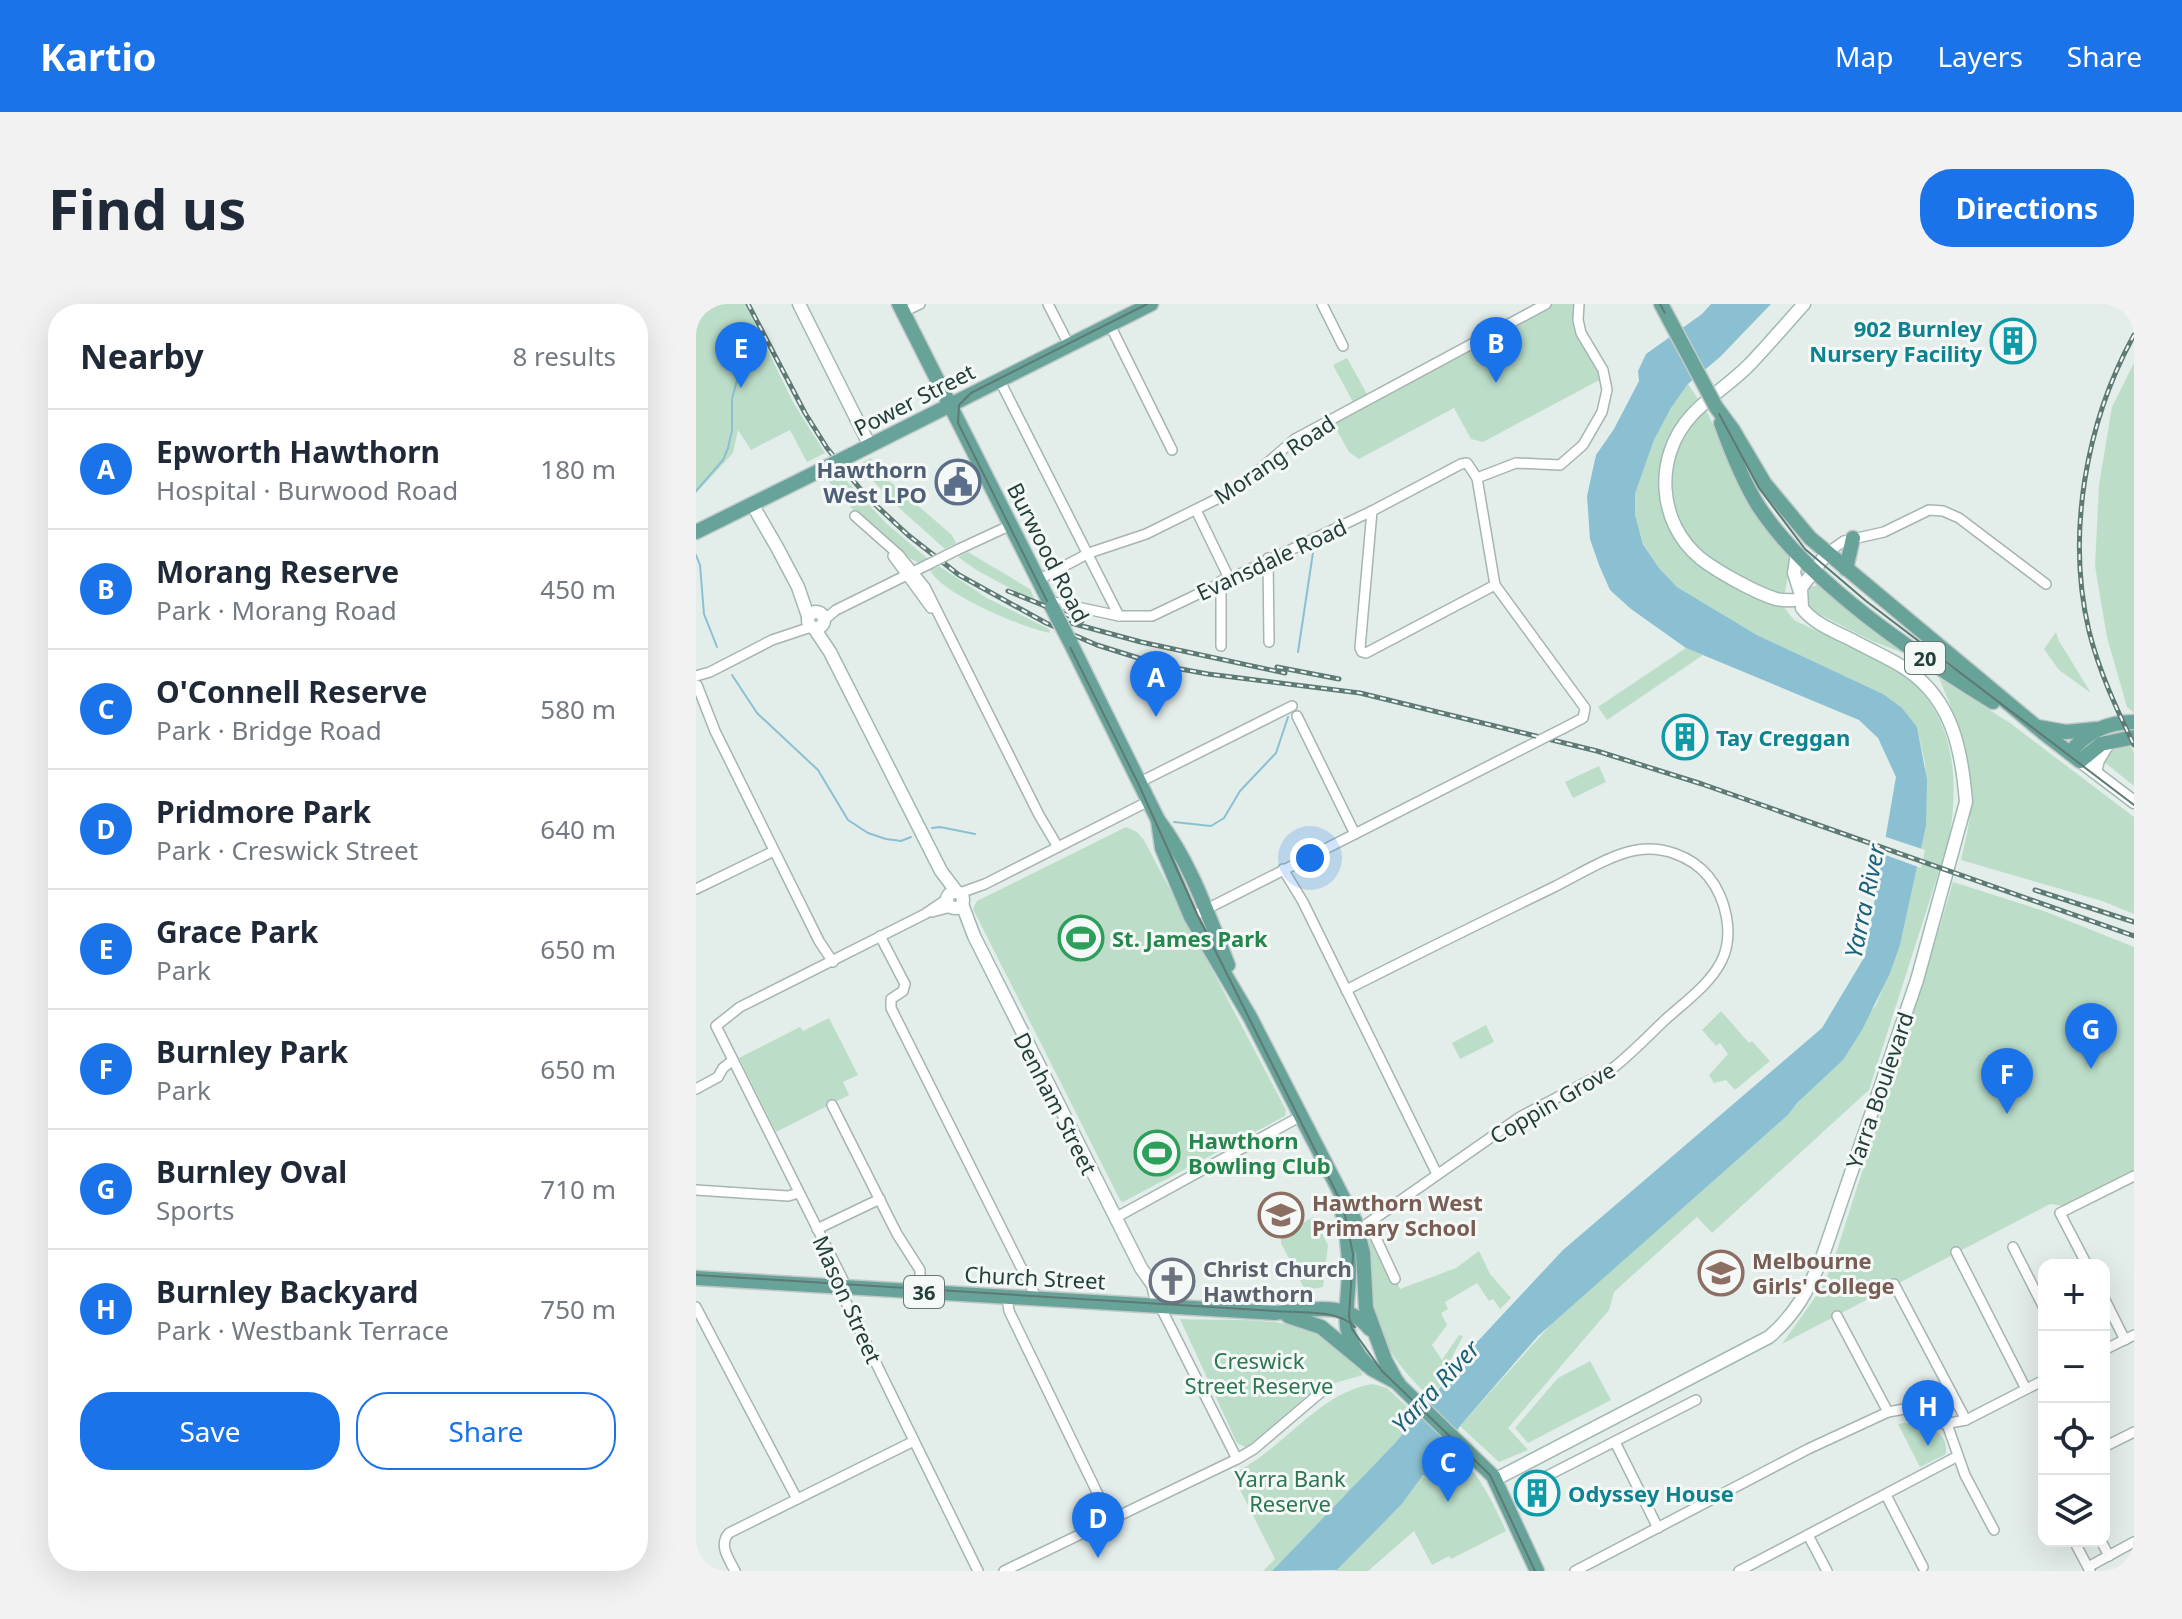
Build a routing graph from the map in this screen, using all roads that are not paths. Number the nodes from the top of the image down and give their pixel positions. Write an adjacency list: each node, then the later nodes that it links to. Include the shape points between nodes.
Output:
1 (799, 304): 17 (street)
2 (920, 304): 10 (street)
3 (1048, 304): 12 (street)
4 (1151, 304): 11 (main road, Power Street)
5 (1322, 304): 13 (street)
6 (1546, 304): 21 (street, Morang Road, via 1295,439 1237,489)
7 (1579, 304): 19 (street, via 1581,333 1603,370 1607,390 1602,412 1583,445 1560,465 1516,463)
8 (1662, 304): 16 (main road, 20, bridge)
9 (1804, 304): 38 (street, via 1752,363 1686,422 1672,446 1665,482 1677,530 1698,556 1768,596)
10 (901, 308): 15 (main road, Burwood Road)
11 (1110, 325): 12 (main road, Power Street); 18 (street)
12 (1069, 345): 14 (main road, Power Street)
13 (1343, 346)
14 (1000, 381): 15 (main road, Power Street); 27 (street)
15 (951, 407): 17 (main road, Power Street); 24 (main road, Burwood Road)
16 (1716, 407): 28 (main road, 20, via 1774,496); 29 (main road, 20, via 1756,501)
17 (870, 446): 20 (main road, Power Street, bridge)
18 (1172, 450)
19 (1477, 478): 22 (street, Evansdale Road, via 1472,467 1461,464); 37 (street)
20 (755, 503): 25 (main road, Power Street); 41 (street, Denham Street)
21 (1196, 510): 27 (street, Morang Road); 34 (street)
22 (1372, 511): 30 (street, Evansdale Road); 37 (street, via 1360,648 1366,653)
23 (855, 516): 33 (street, via 899,555)
24 (1010, 522): 33 (street, bridge); 35 (main road, Burwood Road)
25 (696, 532)
26 (1853, 538): 28 (street); 31 (main road); 36 (street, via 1884,532 1929,510 1943,511)
27 (1089, 553): 35 (street, Morang Road); 40 (street)
28 (1827, 553): 31 (main road, 20); 32 (street)
29 (1797, 554): 32 (main road, 20); 38 (street, via 1794,573)
30 (1268, 558): 34 (street, Evansdale Road); 42 (street)
31 (1846, 569): 47 (main road, 20)
32 (1813, 570): 38 (street); 47 (main road, 20, via 1938,667)
33 (910, 574): 41 (street); 57 (street, via 939,617)
34 (1225, 579): 40 (street, Evansdale Road, via 1152,616); 43 (street)
35 (1038, 580): 39 (main road, Burwood Road)
36 (2046, 584)
37 (1495, 585): 56 (street, bridge, via 1583,705 1583,718)
38 (1800, 596): 116 (street, Yarra Boulevard, via 1802,608 1814,620 1903,667 1929,688 1953,727 1965,773 1959,836 1864,1137 1822,1258 1802,1301 1780,1328)
39 (1050, 604): 40 (street, Evansdale Road); 52 (main road, Burwood Road, bridge)
40 (1119, 616)
41 (815, 620): 44 (street, via 710,672); 61 (street, Denham Street)
42 (1269, 642)
43 (1221, 646)
44 (697, 684): 58 (street)
45 (2134, 722): 46 (main road)
46 (2097, 729): 47 (main road); 50 (main road)
47 (2041, 731): 50 (main road, 20)
48 (2134, 737): 49 (main road)
49 (2109, 742): 50 (main road); 51 (street)
50 (2075, 757): 51 (street, 20)
51 (2095, 772): 54 (street, 20)
52 (1140, 782): 53 (main road, Burwood Road); 56 (street, via 1295,711)
53 (1149, 801): 55 (main road, Burwood Road); 57 (street)
54 (2134, 802)
55 (1158, 820): 62 (main road, Burwood Road, via 1177,845); 63 (main road, Burwood Road, via 1162,848)
56 (1355, 834): 59 (street)
57 (1055, 849): 61 (street)
58 (774, 851): 60 (street); 65 (street)
59 (1286, 868): 62 (street); 66 (street)
60 (696, 889)
61 (956, 900): 64 (street); 77 (street, Denham Street)
62 (1205, 908): 63 (street); 67 (main road, Burwood Road)
63 (1191, 917): 67 (main road, Burwood Road)
64 (880, 936): 65 (street); 90 (street, via 905,984 891,999 891,1008)
65 (830, 963): 68 (street, Mason Street, via 717,1023)
66 (1346, 990): 72 (street); 72 (street, Coppin Grove, via 1627,852 1679,854 1700,867 1718,892 1726,913 1725,948 1723,959 1701,987 1613,1068 1520,1117)
67 (1250, 1017): 71 (main road, Burwood Road)
68 (732, 1061): 69 (street, via 718,1077); 75 (street, Mason Street)
69 (696, 1089)
70 (832, 1105): 76 (street)
71 (1301, 1116): 77 (street); 79 (main road, Burwood Road)
72 (1437, 1174): 79 (street, Coppin Grove)
73 (2134, 1176): 82 (street, via 2060,1213)
74 (696, 1190): 75 (street)
75 (799, 1193): 78 (street, Mason Street)
76 (880, 1199): 78 (street); 87 (street, via 920,1270)
77 (1115, 1218): 91 (street, Denham Street)
78 (817, 1229): 86 (street, Mason Street)
79 (1358, 1230): 84 (street); 94 (main road, Burwood Road); 98 (main road, Burwood Road, via 1365,1305)
80 (2013, 1247): 88 (street)
81 (1956, 1252): 104 (street)
82 (2084, 1259)
83 (696, 1278): 86 (main road, Church Street / 36)
84 (1395, 1279)
85 (1894, 1284): 107 (street)
86 (842, 1286): 87 (main road, Church Street / 36); 110 (street, Mason Street)
87 (920, 1292): 89 (main road, Church Street / 36)
88 (2038, 1296)
89 (1007, 1297): 90 (main road, Church Street / 36); 119 (street, via 1009,1311)
90 (1037, 1299): 91 (main road, Church Street / 36)
91 (1156, 1306): 95 (main road, Church Street / 36); 114 (street, Denham Street)
92 (696, 1307): 118 (street)
93 (2110, 1308): 97 (street)
94 (1345, 1311): 95 (main road, Church Street / 36); 98 (main road, via 1365,1323); 100 (main road, Burwood Road, via 1351,1343)
95 (1275, 1313): 100 (main road, Church Street / 36, via 1321,1327)
96 (1837, 1316): 106 (street)
97 (2129, 1338): 99 (street)
98 (1376, 1340): 102 (main road)
99 (2110, 1347)
100 (1367, 1365): 102 (main road, Church Street)
101 (2038, 1383): 104 (street)
102 (1398, 1384): 116 (main road)
103 (1327, 1387): 114 (street)
104 (2026, 1389): 107 (street)
105 (1696, 1400): 111 (street)
106 (1889, 1412): 108 (street); 120 (street)
107 (1966, 1420): 108 (street)
108 (1947, 1424): 113 (street)
109 (2134, 1432): 112 (street)
110 (914, 1441): 118 (street); 130 (street, Mason Street)
111 (1615, 1442): 115 (street); 120 (street)
112 (2110, 1444)
113 (1958, 1456): 117 (street); 121 (street)
114 (1237, 1459): 119 (street)
115 (1545, 1477)
116 (1496, 1479): 132 (main road)
117 (1886, 1495): 122 (street); 127 (street)
118 (797, 1499): 129 (street, via 729,1533 724,1546)
119 (1110, 1519): 131 (street)
120 (1658, 1528): 133 (street)
121 (1994, 1530)
122 (1808, 1535): 134 (street); 135 (street)
123 (2134, 1542): 126 (street)
124 (2077, 1547): 128 (street)
125 (2104, 1547): 126 (street)
126 (2109, 1556): 128 (street)
127 (1923, 1567)
128 (2089, 1569)
129 (735, 1571)
130 (978, 1571)
131 (1004, 1571)
132 (1537, 1571)
133 (1575, 1571)
134 (1739, 1571)
135 (1827, 1571)

